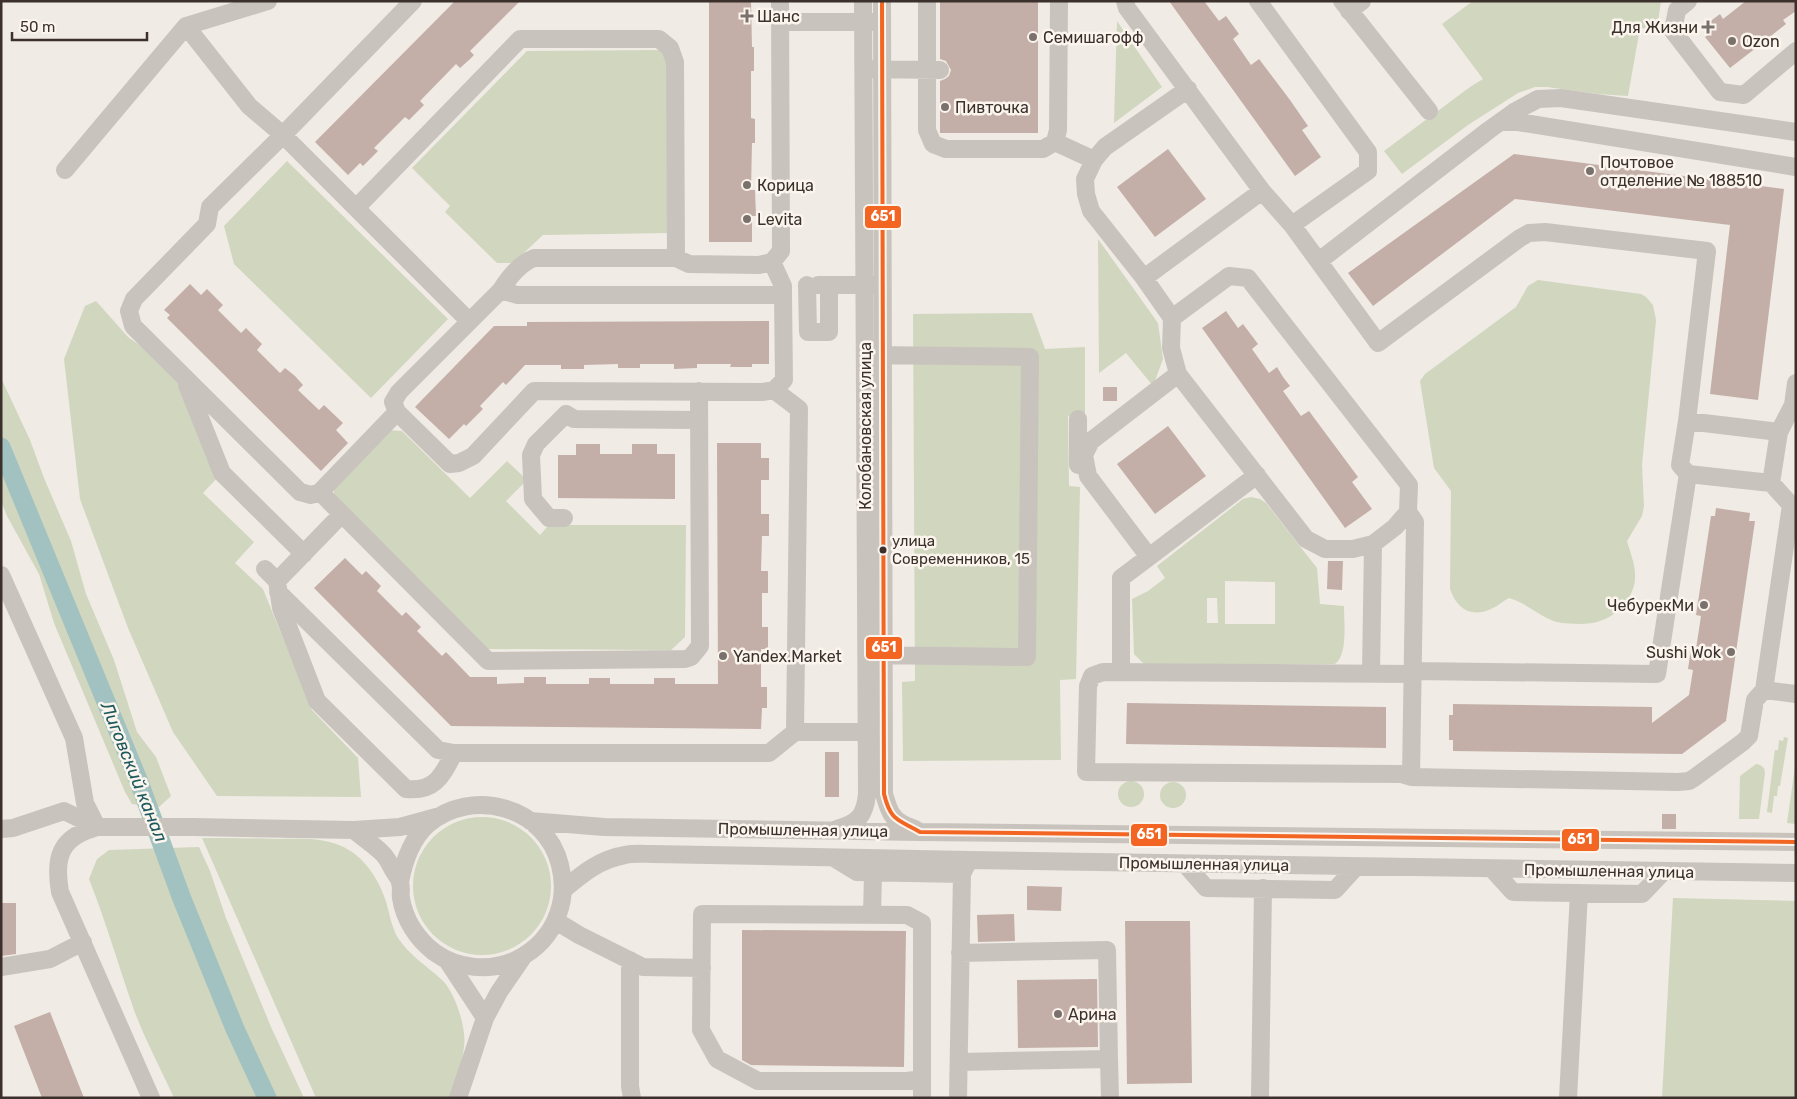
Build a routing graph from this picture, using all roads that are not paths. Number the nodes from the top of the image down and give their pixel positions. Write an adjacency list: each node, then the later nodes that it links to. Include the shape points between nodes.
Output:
1 (268, 1): 15 (street)
2 (413, 1): 24 (street)
3 (780, 1): 12 (street)
4 (864, 1): 13 (street, Колобановская улица)
5 (882, 1): 14 (street, Колобановская улица)
6 (927, 1): 19 (street)
7 (1058, 1): 25 (street, via 1058,130)
8 (1125, 1): 20 (street)
9 (1258, 1): 31 (street, via 1368,152 1368,171)
10 (1688, 1): 16 (street, via 1677,10 1673,31 1720,92 1744,95)
11 (1351, 4): 21 (street)
12 (780, 22): 13 (street); 34 (street, via 781,251)
13 (864, 22): 14 (street); 17 (street, Колобановская улица)
14 (882, 22): 18 (street, Колобановская улица)
15 (186, 26): 24 (street, via 249,106); 28 (street)
16 (1796, 51)
17 (864, 69): 18 (street); 37 (street, Колобановская улица)
18 (882, 69): 19 (street); 38 (street, Колобановская улица)
19 (933, 70): 25 (street, via 927,130 933,144 946,149 1043,149)
20 (1188, 89): 26 (street, via 1105,147); 29 (street)
21 (1429, 111)
22 (1500, 122): 23 (street, via 1538,99 1561,98); 27 (street, via 1518,122); 33 (street)
23 (1796, 132)
24 (283, 136): 30 (street); 47 (street, via 210,207 207,224 134,298 129,311 132,326)
25 (1055, 142): 26 (street)
26 (1094, 160): 35 (street, via 1085,179 1091,210)
27 (1796, 167)
28 (65, 170)
29 (1262, 191): 31 (street); 35 (street)
30 (356, 208): 32 (street, via 520,40 659,39 670,48 675,62); 43 (street)
31 (1292, 226): 33 (street)
32 (676, 258): 34 (street, via 689,264 759,265); 40 (street, via 534,258 525,262)
33 (1319, 261): 56 (street, via 1378,343 1529,233 1545,232 1707,251)
34 (772, 262): 41 (street)
35 (1144, 278): 42 (street)
36 (829, 285): 37 (street); 39 (street); 39 (street, via 829,332 808,332)
37 (865, 285): 38 (street); 44 (street, Колобановская улица)
38 (882, 285): 45 (street, Колобановская улица)
39 (808, 286): 41 (street)
40 (500, 290): 41 (street, via 517,295); 43 (street)
41 (783, 290): 49 (street, via 784,380)
42 (1172, 318): 46 (street, via 1171,348); 64 (street, via 1229,276 1248,278 1409,485)
43 (469, 321): 52 (street, via 399,392 393,402)
44 (865, 355): 45 (street); 72 (street, Колобановская улица)
45 (883, 356): 72 (street, Колобановская улица); 72 (street, via 1030,357 1027,657)
46 (1178, 374): 58 (street, via 1091,441); 60 (street)
47 (184, 378): 63 (street, via 300,492 311,495); 68 (street, via 222,473)
48 (1796, 383): 57 (street, via 1793,405)
49 (774, 390): 51 (street); 78 (street, via 799,409)
50 (560, 391): 51 (street); 52 (street, via 534,391 473,456 459,463 450,464); 53 (street)
51 (699, 391): 55 (street)
52 (397, 412): 63 (street)
53 (566, 414): 55 (street, via 574,419); 66 (street, via 536,444 531,455 532,499 549,518)
54 (1078, 419): 58 (street)
55 (699, 420): 65 (street, via 700,646 685,659 488,661)
56 (1688, 421): 57 (street); 59 (street, via 1680,465)
57 (1779, 432): 62 (street)
58 (1081, 455): 61 (street); 69 (street, via 1088,476)
59 (1688, 474): 62 (street); 74 (street, via 1657,674)
60 (1257, 475): 67 (street, via 1306,539 1325,549 1353,549); 69 (street)
61 (1078, 480)
62 (1771, 483): 76 (street, via 1791,505)
63 (320, 492): 65 (street)
64 (1408, 512): 67 (street, via 1396,527); 74 (street, via 1415,522)
65 (342, 514): 68 (street)
66 (564, 518)
67 (1373, 544): 75 (street)
68 (304, 554): 71 (street)
69 (1149, 557): 73 (street, via 1121,578)
70 (1, 576): 84 (street, via 74,738 85,803)
71 (273, 581): 80 (street, via 428,742 438,750); 80 (street, via 317,701 406,789 416,790 437,782)
72 (875, 655): 79 (street, Колобановская улица)
73 (1121, 672): 75 (street); 81 (street, via 1092,676 1088,686 1086,772 1400,774)
74 (1414, 673): 75 (street); 81 (street)
75 (1371, 674)
76 (1764, 690): 77 (street); 81 (street, via 1755,700 1749,736 1689,781)
77 (1796, 694)
78 (795, 732): 79 (street); 80 (street, via 769,753)
79 (875, 732): 87 (street, Колобановская улица, via 866,809 856,821); 88 (street, Колобановская улица, via 888,808 902,824)
80 (454, 753)
81 (1411, 777)
82 (440, 816): 83 (street, via 454,809 486,805 509,810); 86 (street, via 400,827); 98 (street, via 416,838 408,851)
83 (530, 821): 87 (street, Промышленная улица, via 604,826); 100 (street, via 552,844 560,866)
84 (97, 827): 85 (street, via 64,811); 86 (street); 104 (street, via 84,830 65,845 57,867 60,892)
85 (1, 829)
86 (354, 830): 98 (street, via 384,855)
87 (831, 831): 88 (street, Промышленная улица)
88 (920, 832): 89 (street, Промышленная улица)
89 (1796, 842)
90 (833, 857): 93 (street, Промышленная улица); 95 (street, via 857,872); 100 (street, Промышленная улица, via 626,854 601,862)
91 (1185, 864): 92 (street, Промышленная улица); 93 (street, Промышленная улица); 99 (street, via 1206,888)
92 (1356, 866): 94 (street, Промышленная улица); 99 (street, via 1335,890)
93 (966, 867): 95 (street); 105 (street)
94 (1492, 869): 96 (street, Промышленная улица); 101 (street, via 1513,892)
95 (873, 872): 102 (street)
96 (1663, 872): 97 (street, Промышленная улица); 101 (street, via 1642,894)
97 (1796, 873)
98 (400, 882): 107 (street, via 401,898 412,928 434,952)
99 (1263, 888): 121 (street)
100 (563, 890): 103 (street)
101 (1579, 893): 122 (street)
102 (872, 915): 110 (street, via 702,914); 114 (street, via 907,915 922,923)
103 (556, 921): 106 (street, via 547,935); 108 (street)
104 (83, 942): 109 (street, via 50,959); 115 (street)
105 (960, 953): 112 (street, via 1107,950); 113 (street)
106 (524, 956): 107 (street, via 494,967 478,968); 111 (street)
107 (447, 960): 111 (street)
108 (630, 960): 110 (street, via 643,967); 117 (street)
109 (1, 967)
110 (702, 968): 114 (street, via 701,1030 717,1059 758,1081)
111 (485, 1018): 116 (street)
112 (1109, 1059): 113 (street); 120 (street)
113 (959, 1062): 119 (street)
114 (922, 1079): 118 (street)
115 (151, 1098)
116 (458, 1098)
117 (632, 1098)
118 (922, 1098)
119 (958, 1098)
120 (1110, 1098)
121 (1260, 1098)
122 (1568, 1098)

